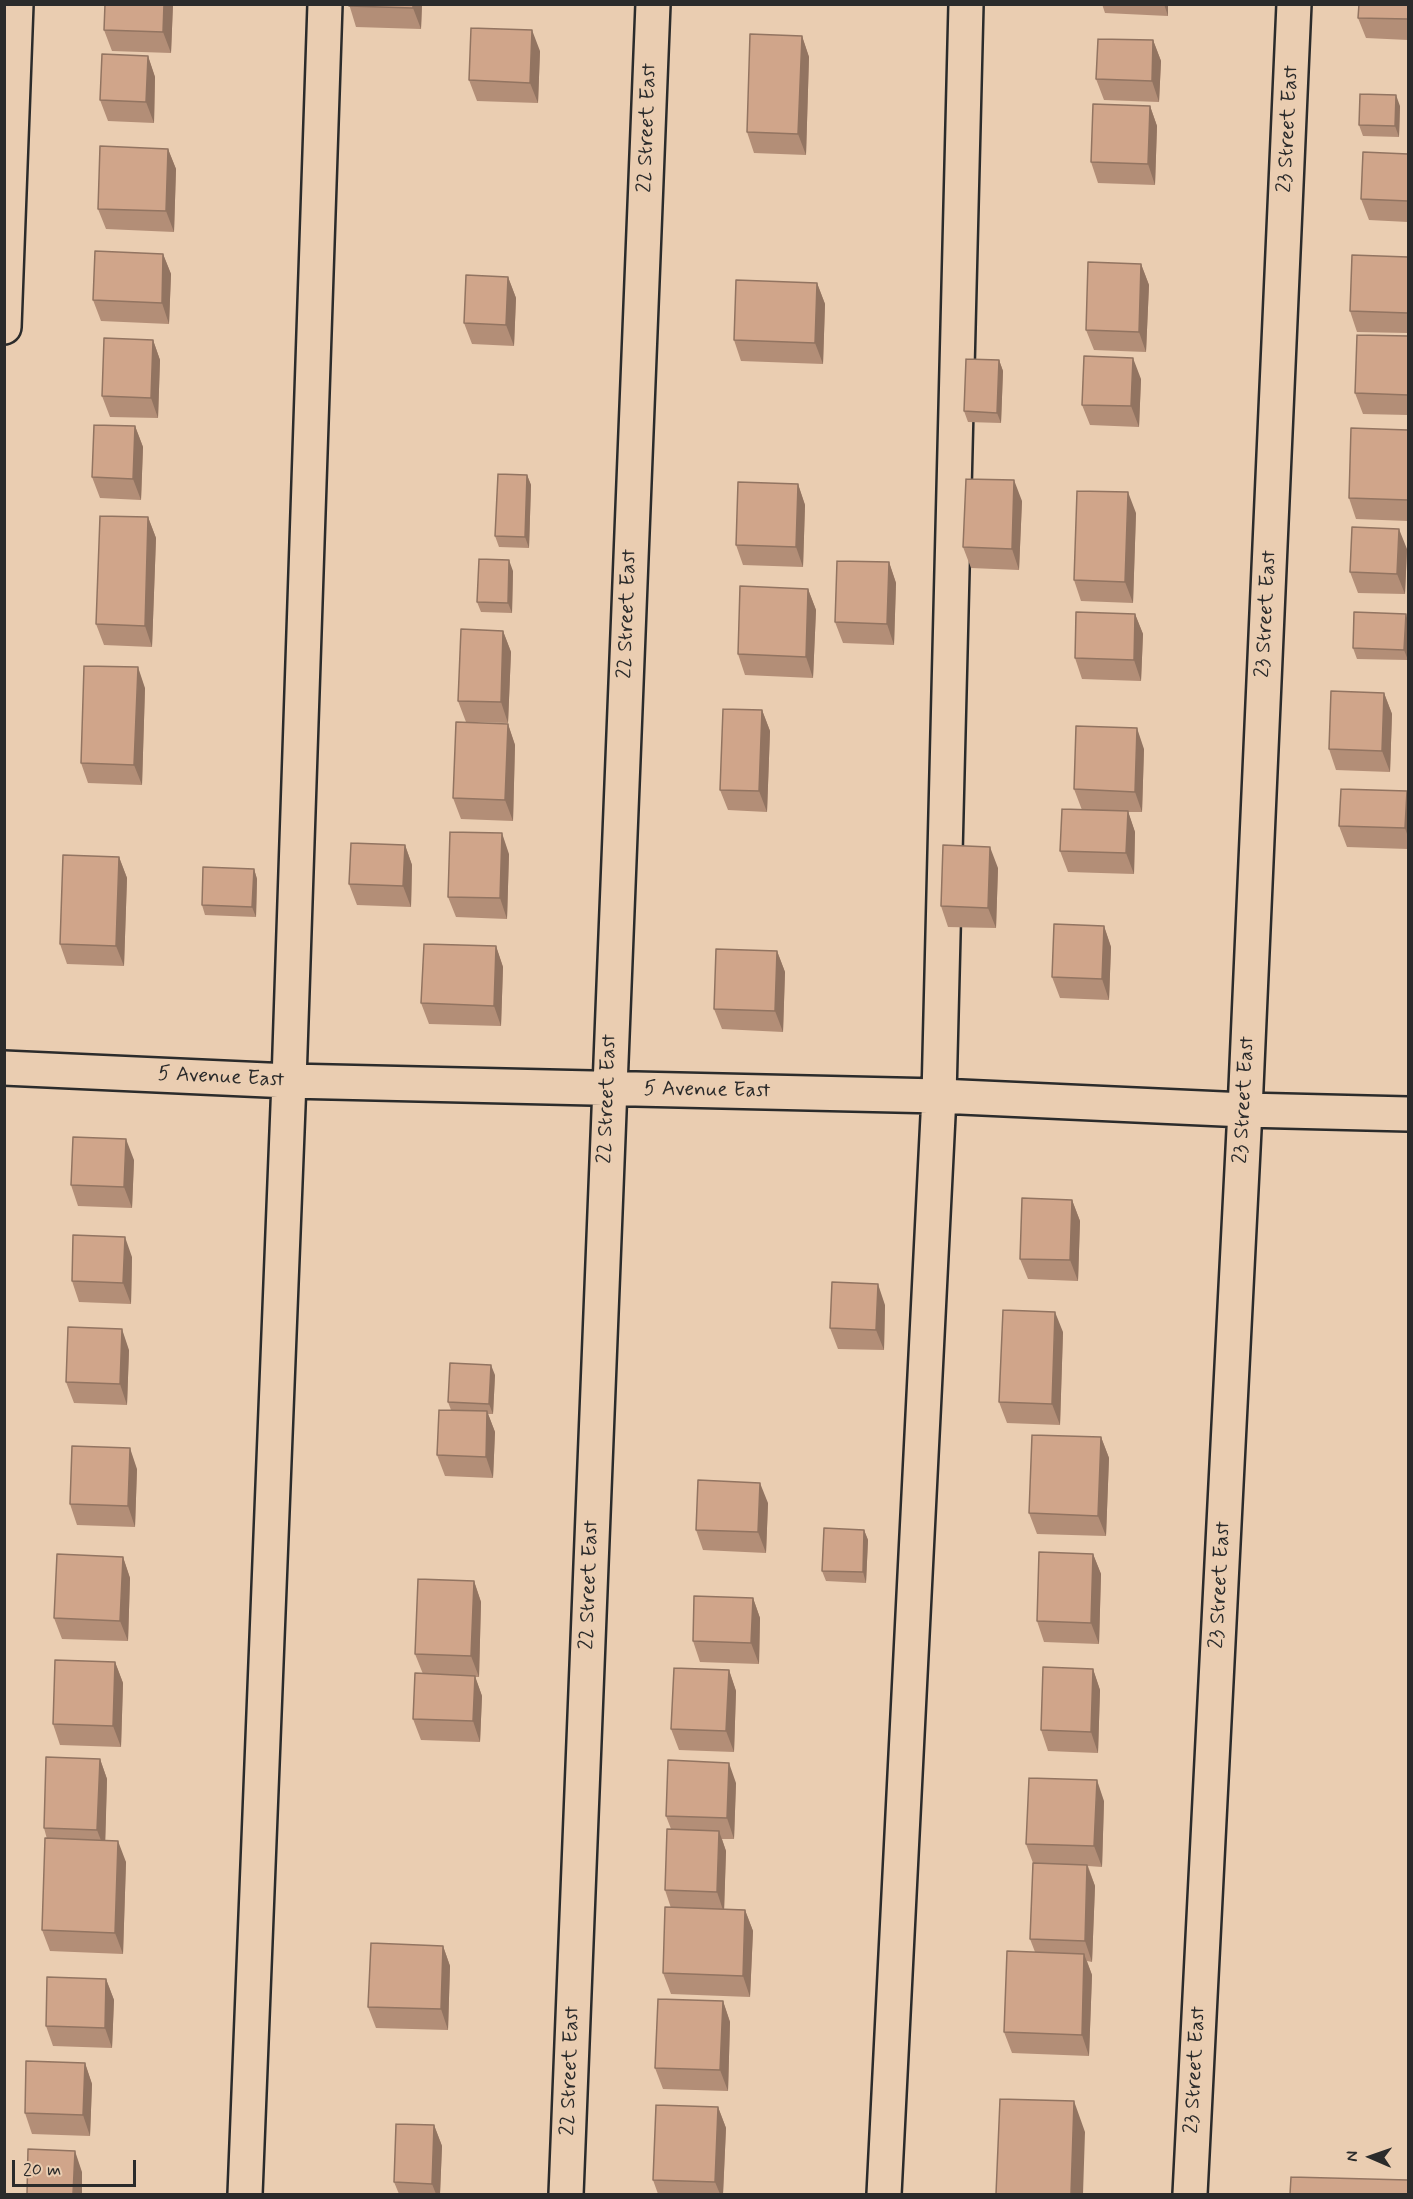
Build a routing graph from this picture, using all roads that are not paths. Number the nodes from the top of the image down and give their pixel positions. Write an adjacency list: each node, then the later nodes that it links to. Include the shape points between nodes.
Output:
1 (16, 4): 6 (street)
2 (325, 4): 8 (street)
3 (653, 4): 9 (street, 22 Street East)
4 (966, 4): 10 (street)
5 (1294, 4): 11 (street, 23 Street East)
6 (4, 327)
7 (4, 1068): 8 (street, 5 Avenue East)
8 (289, 1081): 9 (street, 5 Avenue East); 13 (street)
9 (608, 1089): 10 (street, 5 Avenue East); 14 (street, 22 Street East)
10 (939, 1096): 11 (street, 5 Avenue East); 15 (street)
11 (1245, 1110): 12 (street, 5 Avenue East); 16 (street, 23 Street East)
12 (1408, 1114)
13 (245, 2194)
14 (566, 2194)
15 (884, 2194)
16 (1190, 2194)

